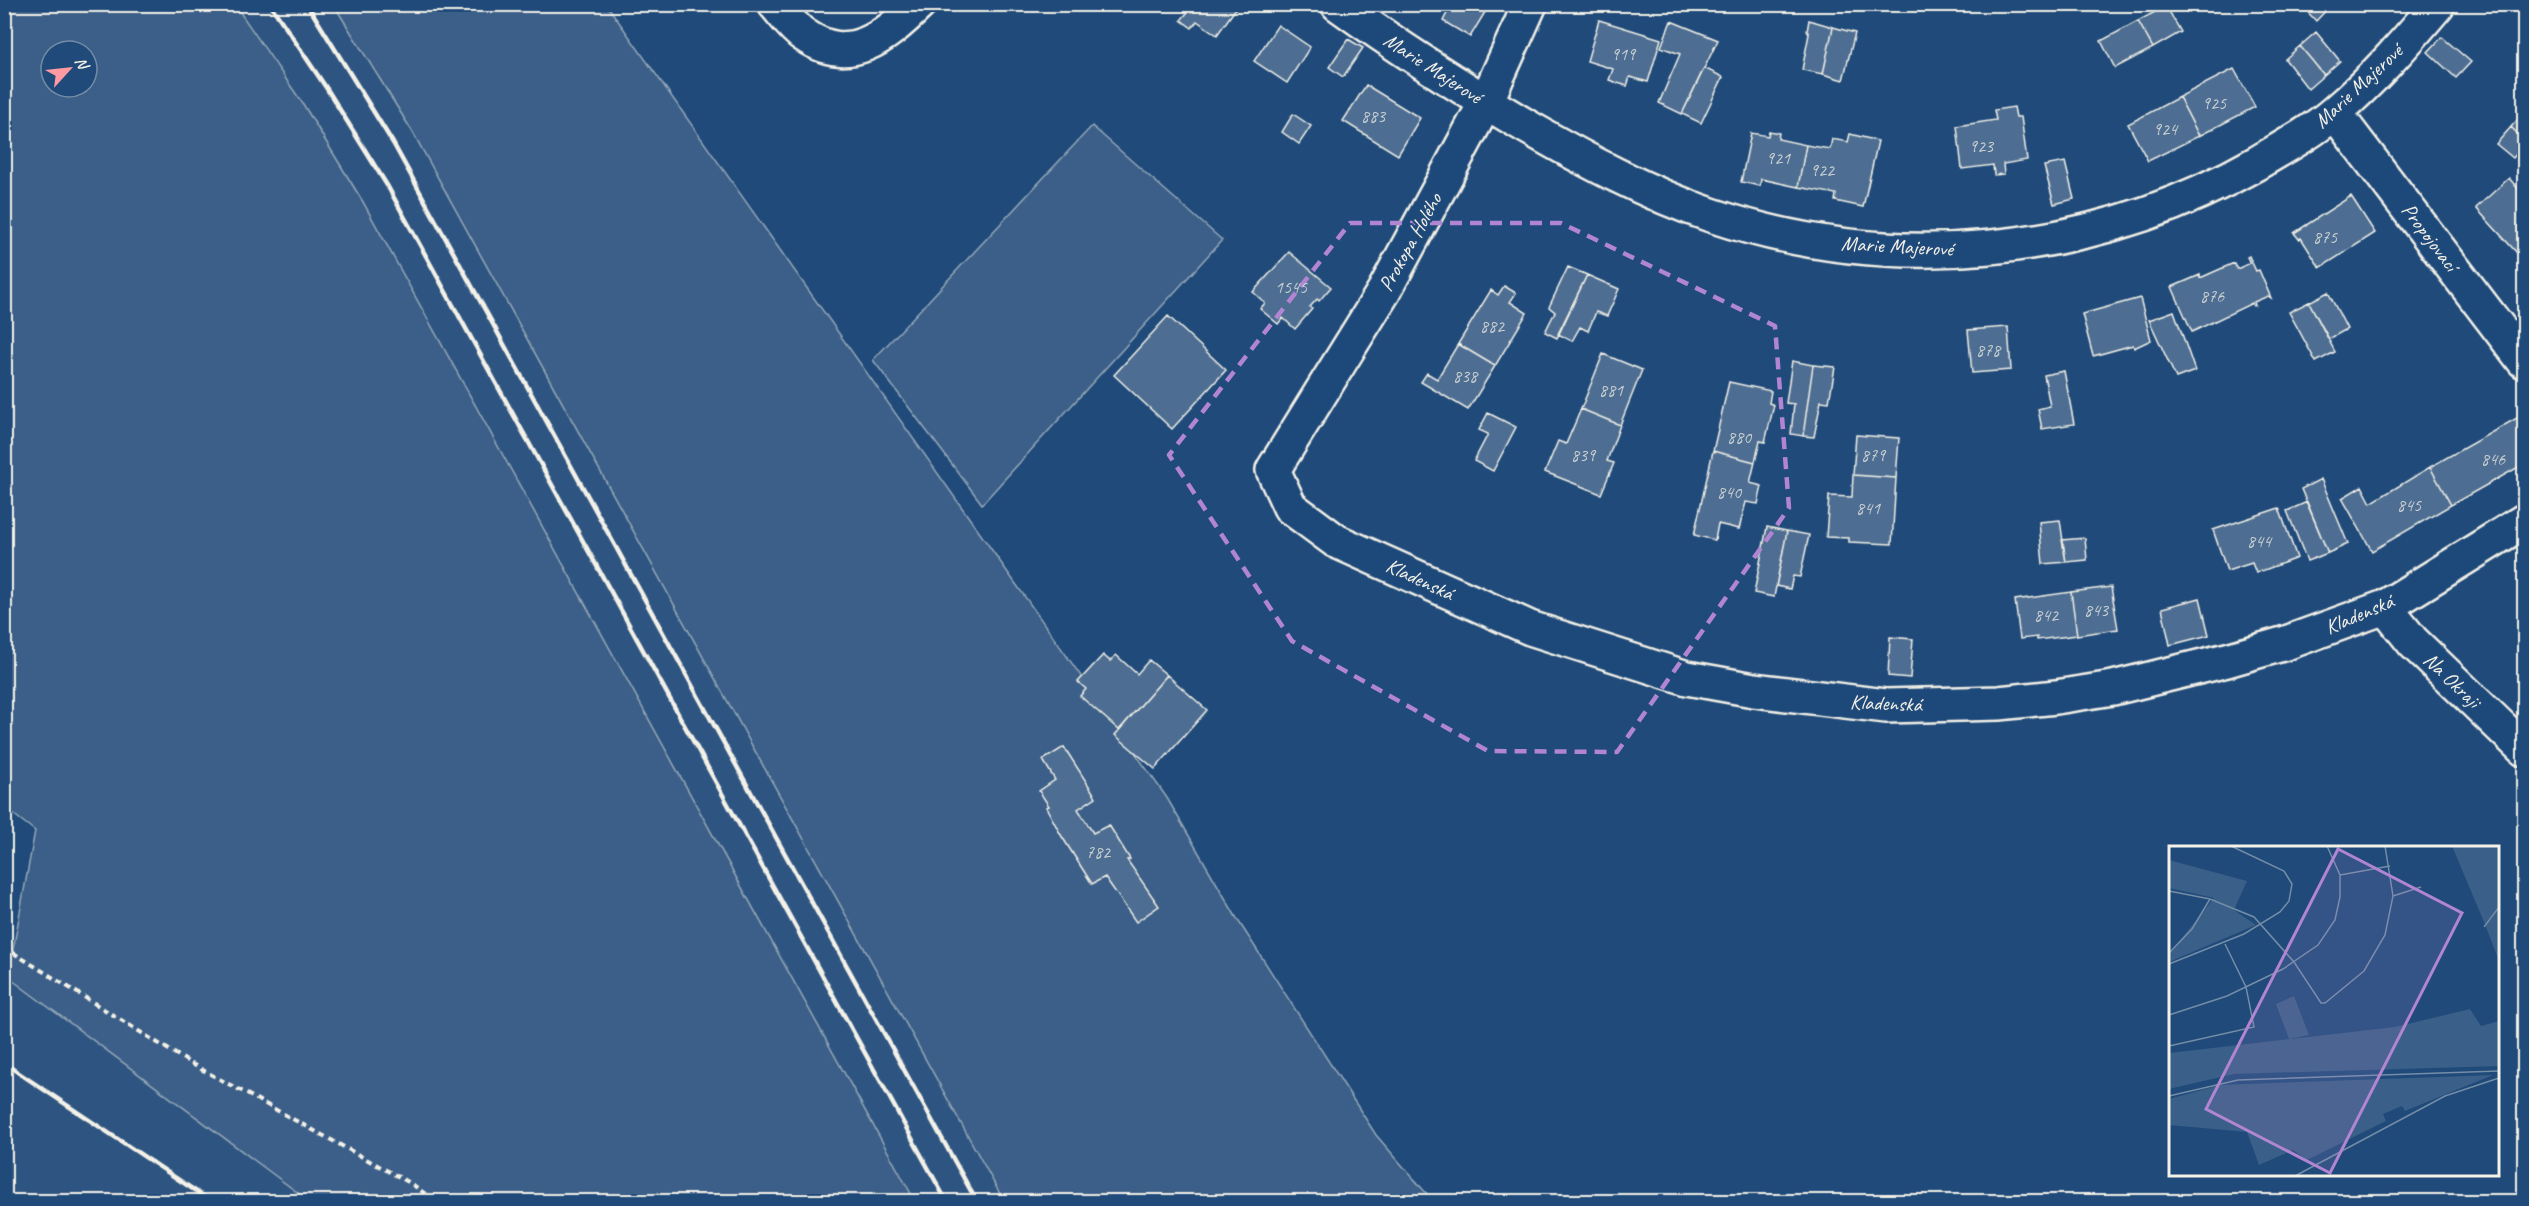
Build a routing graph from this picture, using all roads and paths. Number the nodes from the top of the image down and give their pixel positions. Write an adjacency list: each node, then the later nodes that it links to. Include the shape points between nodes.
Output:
1 (775, 4): 2 (street, via 802,34 827,48 856,48 879,38)
2 (919, 4)
3 (1338, 4): 6 (street, Marie Majerové)
4 (1530, 4): 6 (street, Prokopa Holého)
5 (2438, 4): 7 (street, Marie Majerové)
6 (1486, 102): 7 (street, Marie Majerové, via 1566,149 1711,215 1784,235 1916,250 2036,243 2101,229 2226,180); 9 (street, Prokopa Holého, via 1384,291)
7 (2335, 113): 8 (street, Propojovací)
8 (2524, 361)
9 (1273, 470): 11 (street, Kladenská, via 1290,507 1336,541 1530,628 1687,678 1820,699 1886,706 1999,703 2113,688 2276,646)
10 (2524, 522): 11 (street, Kladenská)
11 (2385, 607): 12 (street, Na Okraji, via 2413,642)
12 (2524, 749)
13 (4, 947): 14 (path, via 190,1063 412,1184)
14 (436, 1202)

